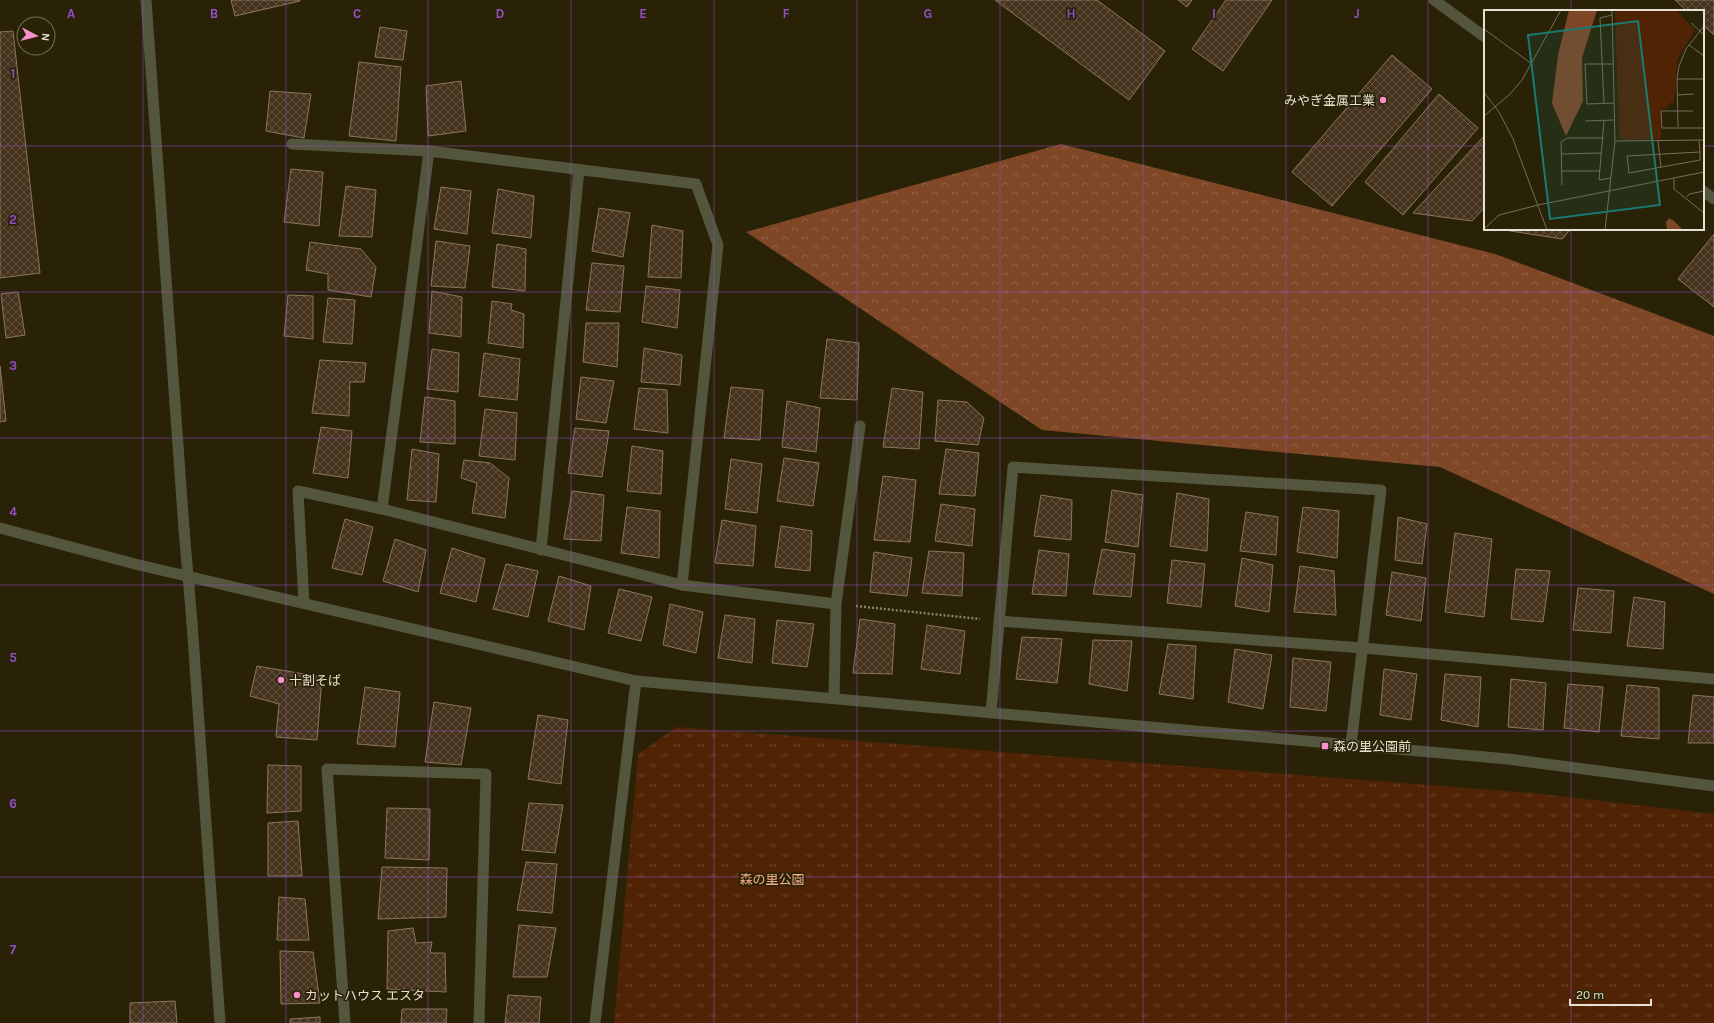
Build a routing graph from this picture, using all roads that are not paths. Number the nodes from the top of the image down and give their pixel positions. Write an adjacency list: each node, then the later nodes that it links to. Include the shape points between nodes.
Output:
1 (146, 0): 24 (street, bridge)
2 (1440, 2): 3 (street)
3 (1484, 36)
4 (292, 144): 5 (street)
5 (429, 151): 6 (street); 10 (street)
6 (579, 170): 12 (street); 13 (street, via 696,184 718,245)
7 (1704, 192): 8 (street)
8 (1714, 199)
9 (860, 426): 15 (street)
10 (382, 509): 12 (street); 14 (street, via 298,491)
11 (0, 528): 14 (street, via 135,564)
12 (541, 550): 13 (street)
13 (682, 585): 15 (street)
14 (304, 603): 19 (street)
15 (836, 604): 20 (street)
16 (998, 621): 17 (street); 17 (street, via 1012,467 1381,490); 21 (street)
17 (1363, 648): 18 (street); 22 (street)
18 (1714, 679)
19 (636, 680): 20 (street); 27 (street)
20 (834, 698): 21 (street)
21 (990, 713): 22 (street)
22 (1352, 745): 23 (street, via 1508,759)
23 (1714, 786)
24 (220, 1023)
25 (345, 1023): 26 (street, via 327,769 486,774)
26 (479, 1023)
27 (595, 1023)

